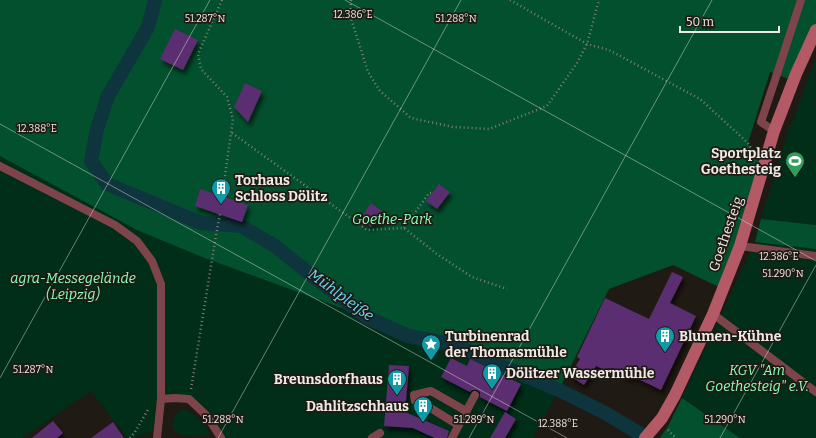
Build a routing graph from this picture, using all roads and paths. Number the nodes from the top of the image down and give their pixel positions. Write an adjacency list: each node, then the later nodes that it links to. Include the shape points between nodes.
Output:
1 (222, 0): 9 (path, via 198,54 201,69 226,97 234,119)
2 (351, 0): 7 (path, via 350,15 368,72 380,91 411,118 453,127 490,129 547,106)
3 (510, 0): 7 (path)
4 (599, 0): 7 (path)
5 (801, 0): 8 (lane, via 760,122)
6 (816, 30): 8 (main road, Goethesteig)
7 (587, 44): 11 (path, via 609,50 700,99 748,143)
8 (774, 131): 11 (main road, Goethesteig)
9 (232, 133): 13 (path); 15 (path, via 367,230)
10 (0, 166): 22 (lane, via 115,225 137,241 152,261 160,284)
11 (763, 169): 16 (main road, Goethesteig)
12 (432, 194): 15 (path, via 429,193)
13 (222, 197)
14 (220, 214): 23 (path)
15 (404, 228): 18 (path, via 472,277)
16 (740, 246): 17 (lane); 19 (main road, Goethesteig)
17 (816, 256)
18 (507, 289)
19 (713, 314): 20 (lane); 27 (main road, Goethesteig, via 675,395)
20 (816, 392)
21 (475, 395): 24 (lane)
22 (161, 399): 23 (lane); 28 (path, via 152,403); 29 (lane)
23 (189, 399): 30 (lane, via 207,416)
24 (466, 410): 25 (lane); 25 (lane, via 431,391 414,395 415,401)
25 (458, 425): 32 (lane)
26 (380, 433): 31 (lane)
27 (649, 434)
28 (130, 438)
29 (157, 438)
30 (222, 438)
31 (372, 438)
32 (452, 438)

